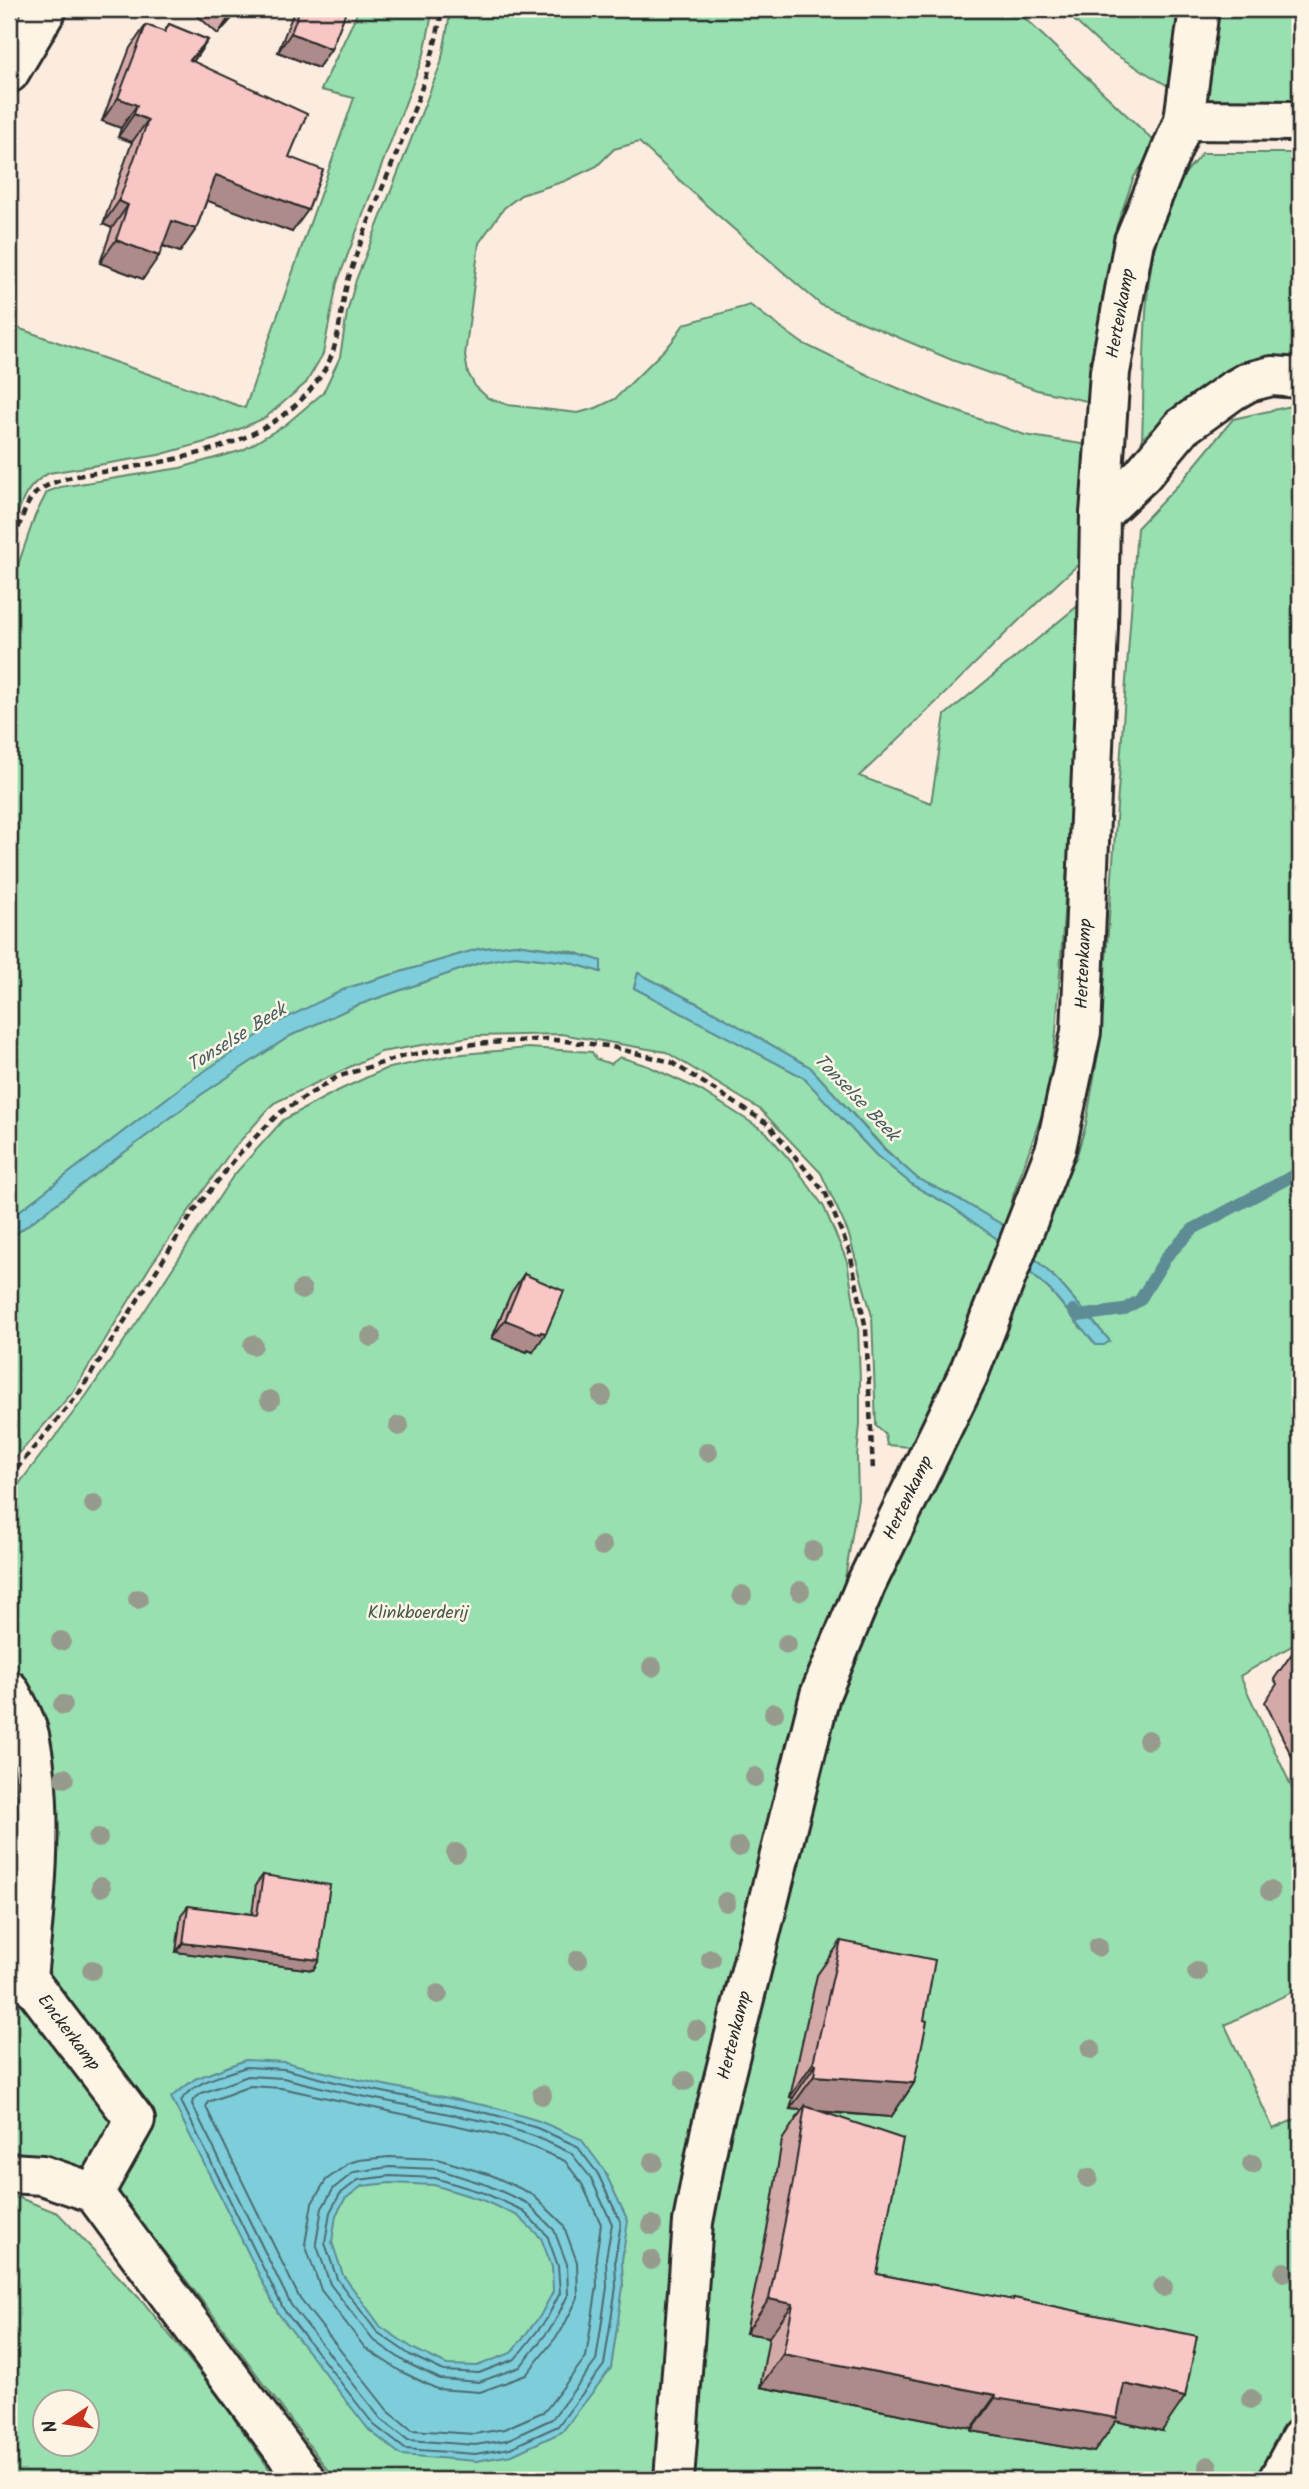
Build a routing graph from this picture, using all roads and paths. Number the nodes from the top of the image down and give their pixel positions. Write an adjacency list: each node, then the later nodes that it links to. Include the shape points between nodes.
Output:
1 (47, 9): 4 (street)
2 (442, 9): 9 (path, via 432,61 349,276 331,359 303,399 255,433 176,460 88,475 44,488 32,496)
3 (1199, 9): 5 (street, Hertenkamp)
4 (9, 74)
5 (1184, 120): 6 (street); 8 (street, Hertenkamp, via 1134,241 1110,372)
6 (1300, 121)
7 (1300, 378): 8 (street, via 1272,376 1232,391 1182,427)
8 (1100, 515): 17 (street, Hertenkamp, via 1081,1032 1056,1148 968,1375 866,1584 820,1695 710,2134 693,2222)
9 (9, 563)
10 (9, 1478): 11 (path, via 79,1393 194,1211 278,1114 337,1077 404,1056 474,1044 547,1039 608,1046 671,1062 768,1124 827,1194 850,1254 866,1329)
11 (872, 1483)
12 (9, 1690): 14 (street, Enckerkamp, via 29,1733 36,1787 36,1893 27,1978 135,2120)
13 (9, 2173): 14 (street, via 42,2175)
14 (94, 2193): 16 (street)
15 (1300, 2439): 18 (street)
16 (306, 2480)
17 (674, 2480)
18 (1278, 2480)

